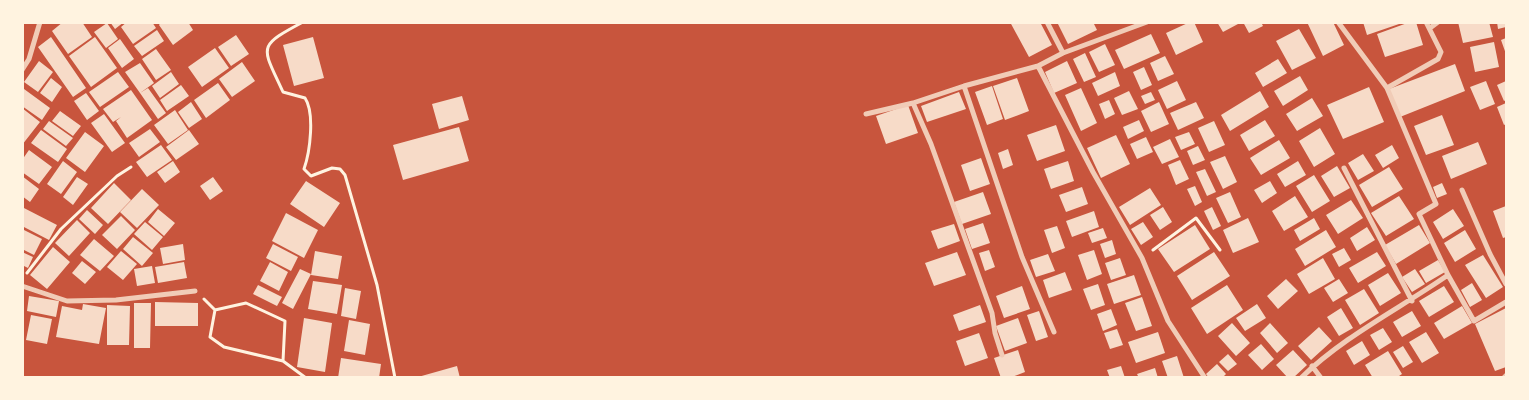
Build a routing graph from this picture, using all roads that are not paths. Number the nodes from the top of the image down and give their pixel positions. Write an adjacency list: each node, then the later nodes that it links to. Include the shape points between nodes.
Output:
1 (40, 22): 10 (street)
2 (1047, 22): 8 (street)
3 (1147, 22): 8 (street)
4 (1338, 22): 12 (street)
5 (1426, 22): 7 (street)
6 (1438, 22): 7 (street)
7 (1430, 28): 12 (street, via 1441,52 1438,59)
8 (1063, 53): 9 (street)
9 (1038, 66): 11 (street); 27 (street, via 1092,172 1142,258 1168,321)
10 (22, 70)
11 (964, 86): 13 (street); 23 (street, via 1022,257)
12 (1387, 88): 17 (street, via 1436,204 1419,214)
13 (913, 103): 14 (street); 24 (street, via 992,312)
14 (866, 114)
15 (1344, 168): 21 (street)
16 (1462, 190): 18 (street)
17 (1448, 275): 21 (street); 22 (street, via 1474,321)
18 (1506, 284)
19 (22, 286): 20 (street, via 67,301 116,300)
20 (195, 291)
21 (1412, 301): 25 (street, via 1362,330)
22 (1506, 302)
23 (1054, 332)
24 (1002, 355)
25 (1312, 366): 28 (street); 29 (street)
26 (1506, 376): 30 (lane)
27 (1205, 378)
28 (1301, 378)
29 (1321, 378)
30 (1503, 378)

